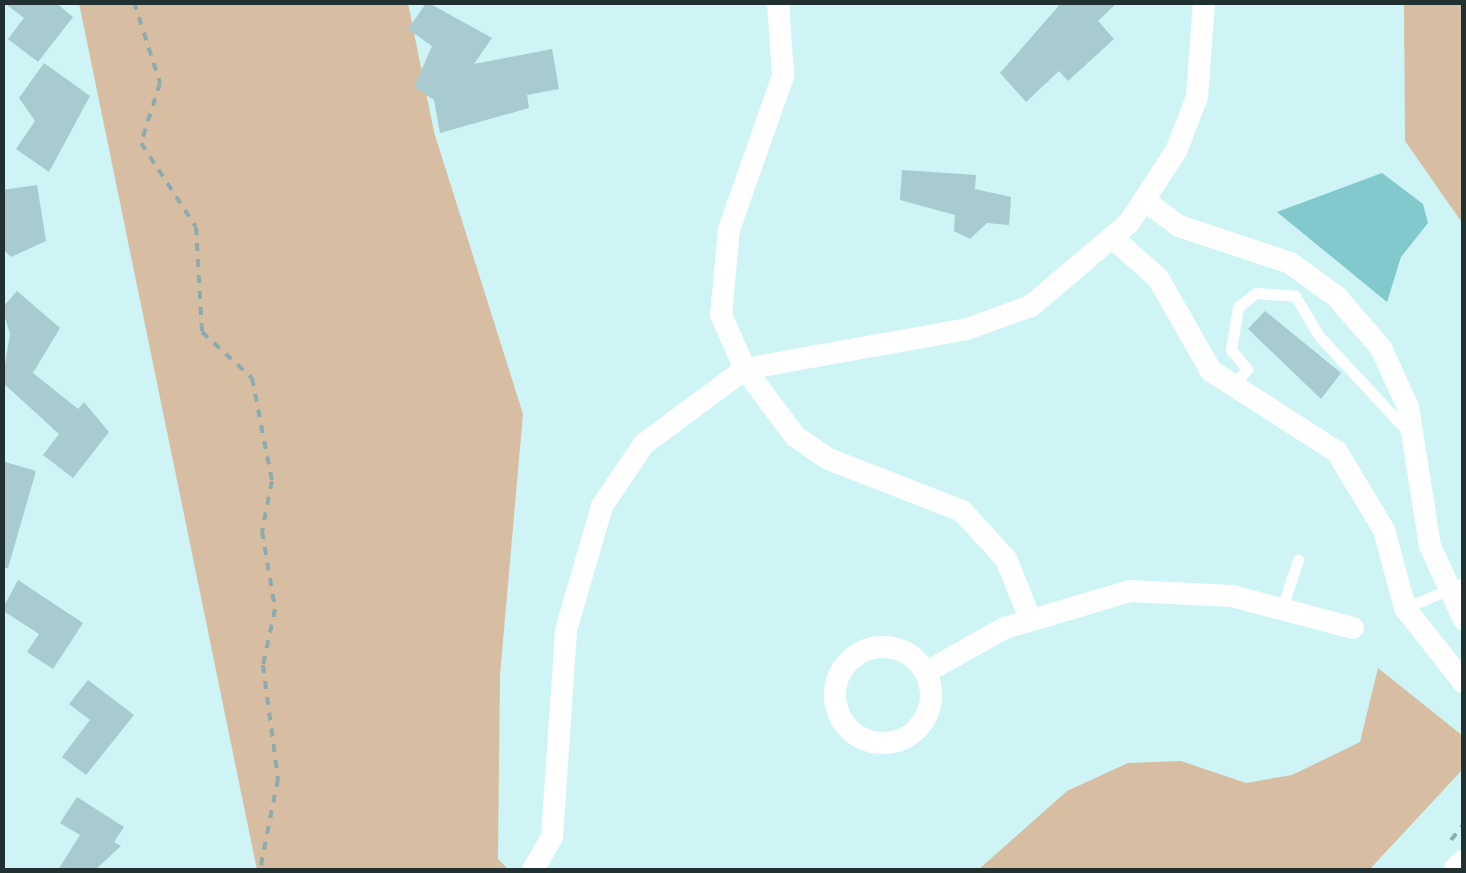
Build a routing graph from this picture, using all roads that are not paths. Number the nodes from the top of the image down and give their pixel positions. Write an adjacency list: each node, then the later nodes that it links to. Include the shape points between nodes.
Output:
1 (778, 2): 6 (street, via 783,76 729,229 721,315)
2 (1204, 2): 3 (street, via 1197,97)
3 (1144, 200): 4 (street); 5 (street, via 1180,226)
4 (1114, 239): 6 (street, via 1030,306 966,329); 7 (street, via 1158,278 1211,372)
5 (1301, 286): 7 (lane, via 1256,293 1238,307 1230,350 1247,370); 8 (lane, via 1318,336); 8 (street, via 1380,348)
6 (745, 369): 13 (street, via 810,448 970,518 1006,559); 18 (street, via 644,444 602,506 566,630 552,837)
7 (1231, 388): 12 (street, via 1337,452 1384,530)
8 (1412, 436): 10 (street)
9 (1298, 560): 11 (lane)
10 (1455, 588): 12 (lane); 14 (street)
11 (1282, 608): 13 (street, via 1153,589); 15 (street)
12 (1405, 608): 17 (street)
13 (1030, 618): 16 (street)
14 (1464, 620)
15 (1352, 628)
16 (926, 672): 16 (street, via 898,650 866,648 838,679 836,710 866,740 905,738 930,704)
17 (1464, 683)
18 (533, 870)

